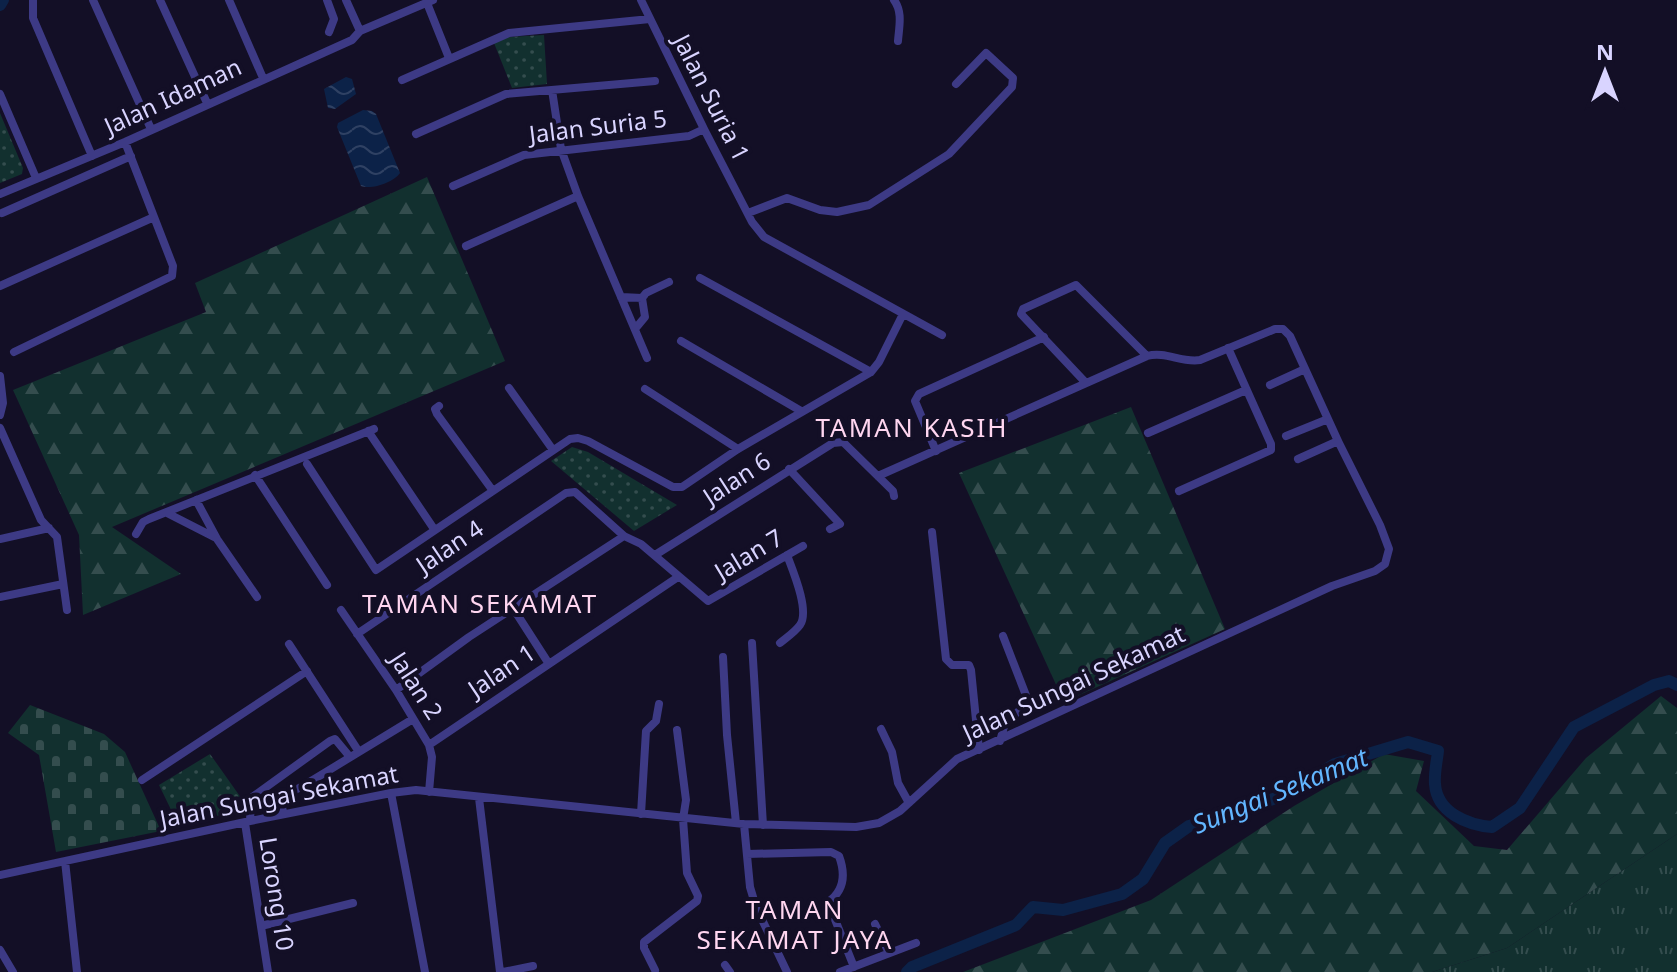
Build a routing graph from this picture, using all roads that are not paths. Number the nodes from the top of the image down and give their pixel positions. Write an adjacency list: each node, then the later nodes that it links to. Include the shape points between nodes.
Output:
1 (33, 0): 29 (street, via 33,18)
2 (93, 0): 24 (street)
3 (160, 0): 23 (street)
4 (229, 0): 17 (street)
5 (327, 0): 12 (street, via 334,19)
6 (346, 0): 11 (street)
7 (641, 0): 10 (street, Jalan Suria 1)
8 (430, 1): 11 (street, Jalan Idaman); 16 (street)
9 (896, 3): 13 (street)
10 (650, 19): 16 (street, via 509,33); 25 (street, Jalan Suria 1)
11 (360, 31): 17 (street, Jalan Idaman, via 352,40)
12 (329, 32)
13 (898, 41)
14 (978, 44): 15 (street)
15 (986, 53): 20 (street); 36 (street, via 1013,78 1012,87 949,154 897,189 855,210 820,210 787,198)
16 (449, 58): 18 (street)
17 (263, 78): 23 (street, Jalan Idaman)
18 (402, 80)
19 (655, 81): 21 (street)
20 (956, 84)
21 (552, 90): 26 (street, via 510,93); 28 (street)
22 (0, 94): 31 (street)
23 (207, 103): 24 (street, Jalan Idaman)
24 (151, 129): 27 (street, Jalan Idaman)
25 (704, 129): 28 (street, Jalan Suria 5, via 689,136); 36 (street, Jalan Suria 1)
26 (416, 134)
27 (125, 142): 29 (street, Jalan Idaman); 30 (street)
28 (561, 149): 32 (street, Jalan Suria 5, via 524,155); 34 (street)
29 (92, 156): 31 (street, Jalan Idaman)
30 (131, 156): 35 (street); 37 (street)
31 (36, 178): 33 (street, Jalan Idaman)
32 (453, 186)
33 (0, 194)
34 (578, 196): 38 (street); 42 (street)
35 (2, 213)
36 (748, 213): 44 (street, Jalan Suria 1, via 764,237)
37 (154, 217): 41 (street); 50 (street, via 173,266 168,280)
38 (466, 246)
39 (700, 278): 54 (street)
40 (669, 282): 43 (street)
41 (0, 286)
42 (621, 297): 43 (street); 45 (street)
43 (642, 298): 45 (street, via 645,317)
44 (903, 314): 46 (street, Jalan Suria 1); 54 (street)
45 (635, 329): 52 (street)
46 (942, 335)
47 (1044, 337): 51 (street, via 1021,314 1023,309 1076,285); 56 (street); 72 (street, via 919,394 915,401)
48 (681, 341): 63 (street)
49 (1228, 348): 51 (street, Jalan Sungai Sekamat, via 1188,362 1162,353); 53 (street, Jalan Sungai Sekamat, via 1283,329); 60 (street)
50 (14, 352)
51 (1147, 356): 56 (street)
52 (647, 358)
53 (1305, 369): 57 (street); 65 (street, Jalan Sungai Sekamat)
54 (871, 372): 63 (street)
55 (0, 376): 61 (street)
56 (1086, 383): 72 (street)
57 (1270, 385)
58 (509, 388): 71 (street)
59 (645, 389): 70 (street)
60 (1246, 390): 67 (street); 79 (street, via 1271,450)
61 (1, 396): 64 (street)
62 (439, 406): 78 (street, via 437,414)
63 (801, 411): 70 (street)
64 (0, 415)
65 (1328, 419): 68 (street); 69 (street, Jalan Sungai Sekamat)
66 (0, 428): 83 (street)
67 (1148, 433)
68 (1286, 436)
69 (1338, 441): 73 (street); 115 (street, Jalan Sungai Sekamat, via 1380,525 1389,549 1385,564)
70 (738, 449): 71 (street, via 682,487 578,438)
71 (553, 450): 78 (street)
72 (936, 451): 77 (street)
73 (1298, 459)
74 (307, 464): 84 (street, via 376,570)
75 (789, 469): 77 (street, Jalan 6, via 843,442); 85 (street, via 840,524); 92 (street, Jalan 6)
76 (255, 475): 81 (street); 84 (street, via 371,430); 96 (street)
77 (878, 476): 80 (street)
78 (493, 491): 84 (street)
79 (1179, 491)
80 (894, 496)
81 (196, 500): 82 (street); 90 (street)
82 (167, 513): 87 (street, via 143,522); 90 (street)
83 (49, 528): 89 (street); 95 (street, via 57,537)
84 (434, 529)
85 (830, 529)
86 (932, 532): 117 (street, via 946,659 971,670)
87 (136, 534)
88 (624, 536): 92 (street); 99 (street); 102 (street, Jalan 4, via 575,492 566,493)
89 (0, 539)
90 (217, 539): 98 (street)
91 (803, 546): 93 (street, Jalan 7)
92 (655, 555): 94 (street)
93 (787, 555): 94 (street, Jalan 7, via 708,601); 105 (street, via 803,616)
94 (678, 577): 108 (street, Jalan 1)
95 (63, 584): 97 (street); 100 (street)
96 (327, 585)
97 (0, 597)
98 (257, 597)
99 (513, 608): 108 (street); 110 (street)
100 (67, 610)
101 (341, 610): 102 (street, Jalan 2)
102 (357, 634): 110 (street, Jalan 2)
103 (1003, 636): 115 (street, via 1027,698 1005,723)
104 (752, 643): 130 (street)
105 (780, 643)
106 (289, 644): 109 (street)
107 (723, 657): 129 (street)
108 (549, 664): 116 (street, Jalan 1)
109 (307, 671): 118 (street); 120 (street)
110 (396, 690): 112 (street, Jalan 2)
111 (659, 704): 126 (street, via 656,721 646,731)
112 (413, 719): 116 (street, Jalan 2); 118 (street)
113 (881, 729): 124 (street)
114 (677, 730): 127 (street, via 686,800)
115 (1000, 741): 117 (street, Jalan Sungai Sekamat)
116 (429, 745): 121 (street, Jalan 2)
117 (979, 750): 124 (street, Jalan Sungai Sekamat, via 957,759)
118 (359, 752): 119 (street)
119 (350, 757): 125 (street, via 281,797); 128 (street, via 340,742 330,741 251,798)
120 (142, 780)
121 (429, 792): 122 (street, Jalan Sungai Sekamat); 123 (street, Jalan Sungai Sekamat)
122 (391, 793): 125 (street, Jalan Sungai Sekamat); 146 (street)
123 (479, 798): 126 (street, Jalan Sungai Sekamat); 147 (street)
124 (909, 803): 130 (street, Jalan Sungai Sekamat, via 879,823 856,827)
125 (283, 814): 128 (street, Jalan Sungai Sekamat)
126 (641, 814): 127 (street, Jalan Sungai Sekamat)
127 (683, 819): 129 (street, Jalan Sungai Sekamat); 142 (street, via 687,873 698,896 644,942)
128 (247, 822): 132 (street, Jalan Sungai Sekamat); 136 (street, Lorong 10)
129 (740, 824): 130 (street, Jalan Sungai Sekamat); 131 (street)
130 (763, 825)
131 (747, 854): 141 (street, via 837,854 843,881 838,895 828,902); 148 (street, via 756,907)
132 (65, 861): 133 (street, Jalan Sungai Sekamat); 144 (street)
133 (0, 875)
134 (353, 903): 136 (street)
135 (875, 924): 139 (street)
136 (261, 926): 145 (street, Lorong 10)
137 (916, 943): 139 (street)
138 (0, 950): 143 (street)
139 (889, 953): 141 (street)
140 (533, 966): 147 (street)
141 (854, 967): 149 (street)
142 (655, 970)
143 (13, 972)
144 (77, 972)
145 (268, 972)
146 (425, 972)
147 (502, 972)
148 (787, 972)
149 (840, 972)

